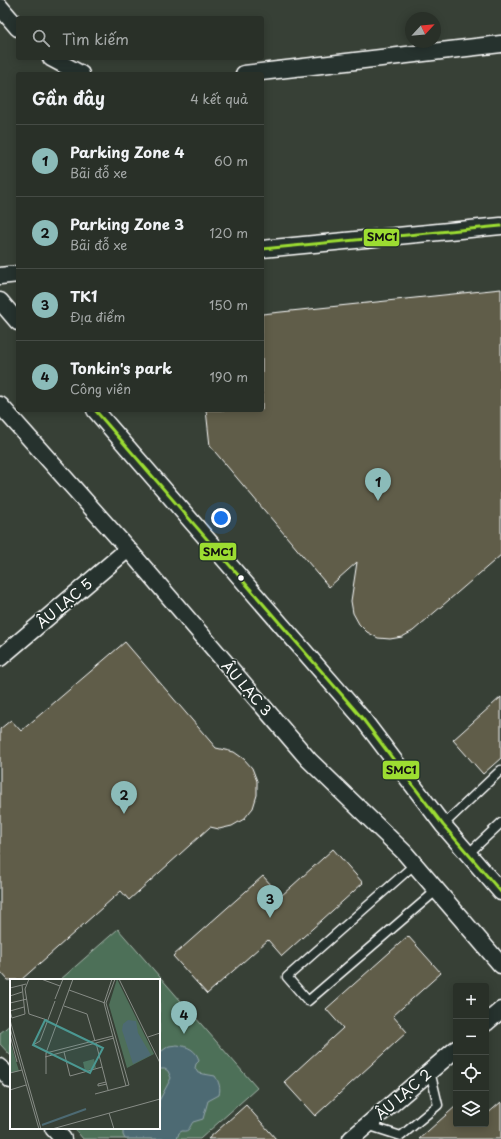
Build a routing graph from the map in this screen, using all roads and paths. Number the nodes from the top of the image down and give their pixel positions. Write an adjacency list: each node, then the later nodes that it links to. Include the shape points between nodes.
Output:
1 (0, 7): 2 (street)
2 (16, 26)
3 (501, 44): 6 (street)
4 (55, 60): 5 (street)
5 (77, 72)
6 (261, 72)
7 (501, 226): 8 (street)
8 (264, 249)
9 (16, 274): 10 (street)
10 (0, 276)
11 (0, 301): 12 (street)
12 (16, 320)
13 (0, 405): 15 (street, ÂU LẠC 3)
14 (97, 412): 19 (street, via 362,718)
15 (128, 549): 16 (street, ÂU LẠC 5); 21 (street, ÂU LẠC 3, via 309,760)
16 (0, 658)
17 (501, 770): 19 (lane)
18 (501, 823): 20 (lane)
19 (443, 825): 20 (street)
20 (468, 854): 23 (street)
21 (415, 864): 22 (street, ÂU LẠC 3); 22 (lane, via 287,977 308,1001)
22 (437, 890): 24 (street, ÂU LẠC 3)
23 (501, 892)
24 (501, 964)
25 (501, 1010): 26 (street)
26 (489, 1020)
27 (453, 1052): 29 (street, ÂU LẠC 2)
28 (0, 1067): 30 (street)
29 (430, 1071): 31 (street, ÂU LẠC 2); 31 (lane, via 438,1105 401,1136)
30 (10, 1079)
31 (367, 1125): 34 (street, ÂU LẠC 2)
32 (54, 1129): 33 (street)
33 (63, 1139)
34 (351, 1139)

